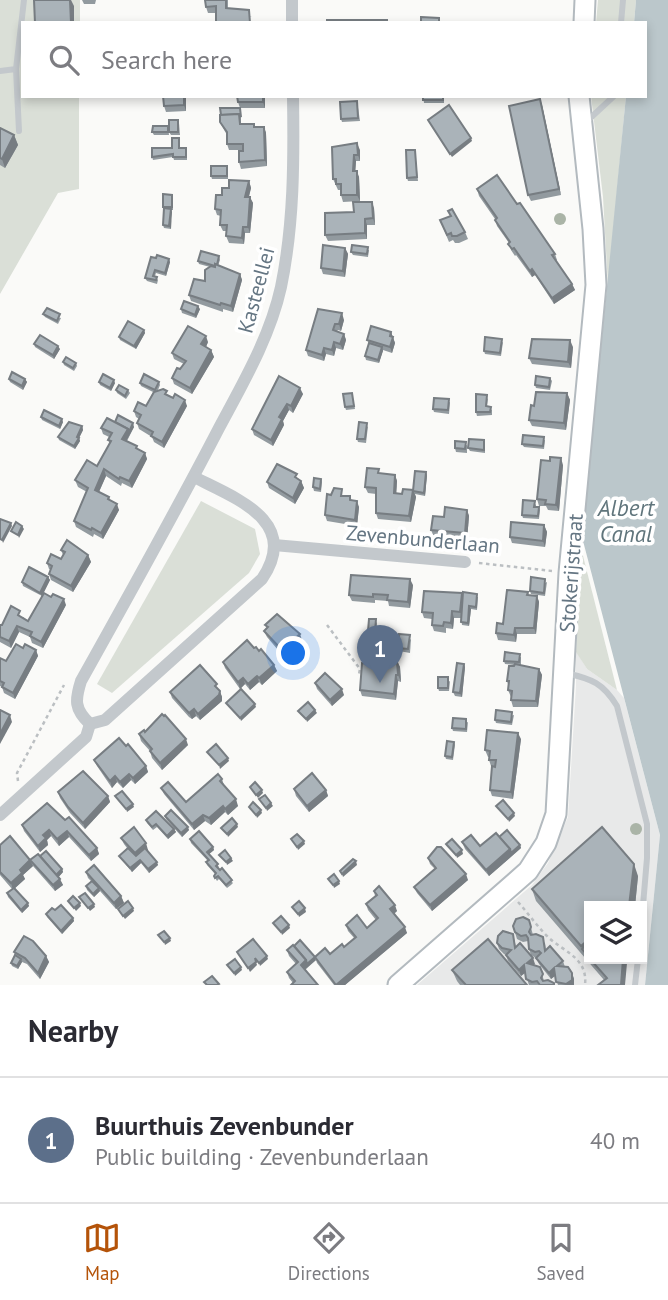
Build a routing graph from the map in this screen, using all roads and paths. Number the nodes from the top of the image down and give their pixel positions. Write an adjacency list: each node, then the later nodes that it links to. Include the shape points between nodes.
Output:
1 (24, 0): 5 (lane)
2 (292, 0): 6 (street)
3 (586, 0): 7 (street)
4 (623, 0): 8 (lane)
5 (22, 21)
6 (292, 21)
7 (584, 21)
8 (621, 21)
9 (21, 26): 10 (lane)
10 (16, 69): 11 (lane); 16 (lane)
11 (0, 71)
12 (293, 98): 17 (street, Kasteellei, via 291,226 281,289 257,355)
13 (579, 98): 15 (street, Stokerijstraat)
14 (612, 98): 15 (lane)
15 (581, 126): 20 (street, Stokerijstraat, via 596,285)
16 (19, 131)
17 (194, 477): 18 (street, via 251,507 272,534); 22 (street, Kasteellei)
18 (274, 545): 19 (street, Zevenbunderlaan); 25 (street, via 271,566 262,579 105,720)
19 (465, 562): 20 (path, Zevenbunderlaan)
20 (569, 573): 23 (street, Stokerijstraat)
21 (327, 625): 24 (path)
22 (86, 671): 25 (street, Kasteellei, via 76,698 81,716); 26 (path, via 69,676 17,773)
23 (565, 672): 28 (street, Stokerijstraat, via 556,814 538,857); 29 (lane, via 590,678 607,690 617,706 647,824)
24 (364, 675)
25 (90, 724): 26 (street, via 86,737)
26 (19, 797): 27 (street)
27 (0, 815)
28 (508, 890): 31 (street, Stokerijstraat); 32 (path, via 546,936 575,956 585,974)
29 (644, 901)
30 (637, 964): 33 (lane)
31 (398, 985)
32 (585, 985)
33 (635, 985)

